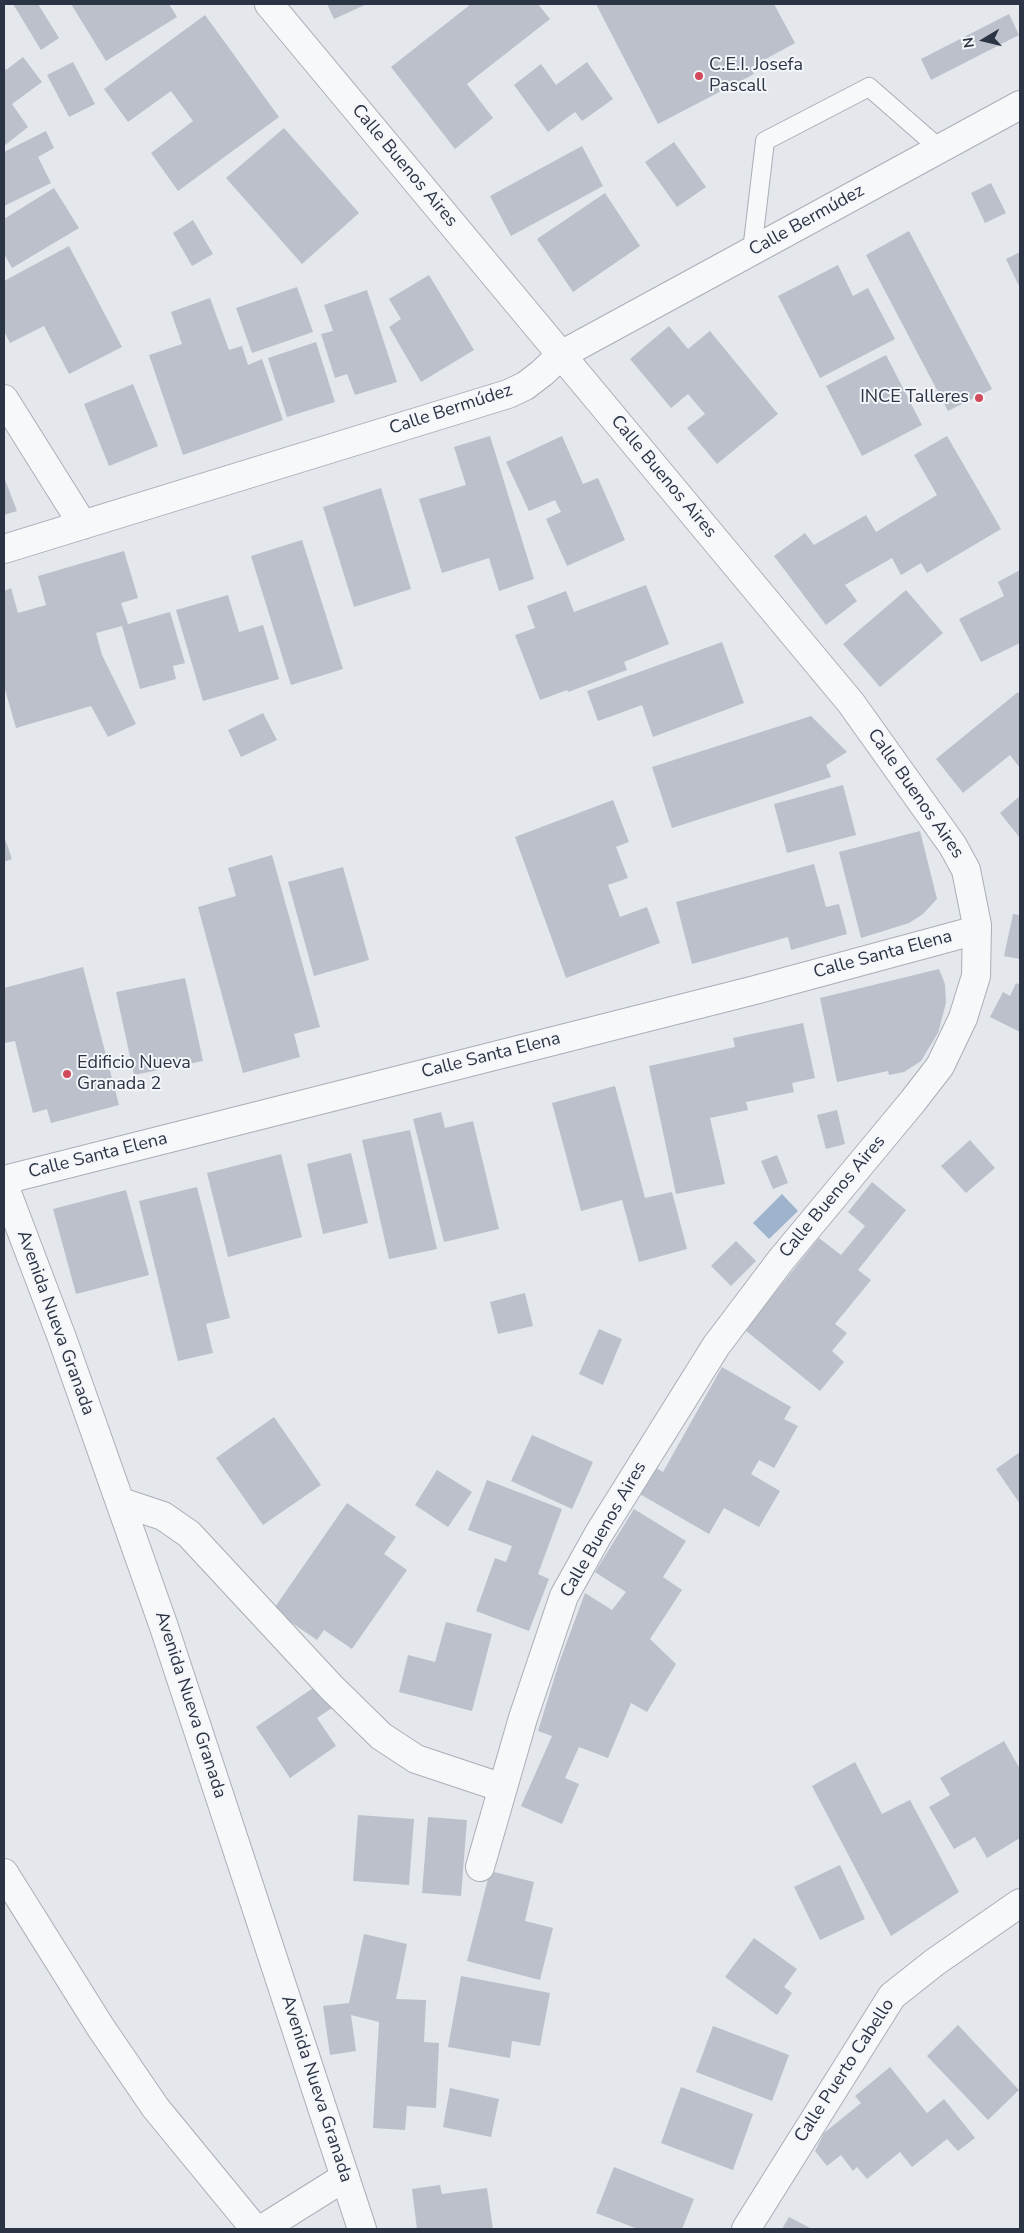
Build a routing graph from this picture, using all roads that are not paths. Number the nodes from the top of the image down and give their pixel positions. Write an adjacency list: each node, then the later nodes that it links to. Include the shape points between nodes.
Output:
1 (269, 4): 5 (street, Calle Buenos Aires)
2 (1020, 105): 3 (street, Calle Bermúdez)
3 (940, 149): 4 (street, Calle Bermúdez); 4 (lane, via 869,87 765,141)
4 (752, 251): 5 (street, Calle Bermúdez)
5 (562, 355): 7 (street, Calle Bermúdez, via 525,386 508,394); 9 (street, Calle Buenos Aires, via 851,703 900,770 966,870)
6 (4, 399): 7 (street)
7 (84, 525): 8 (street, Calle Bermúdez)
8 (4, 549)
9 (978, 930): 10 (street, Calle Santa Elena, via 735,995); 13 (street, Calle Buenos Aires, via 976,976 963,1018 940,1066 781,1260 716,1346 564,1596)
10 (4, 1180)
11 (4, 1185): 12 (street, Avenida Nueva Granada)
12 (121, 1502): 13 (street, via 163,1516 189,1534 381,1736 416,1759); 17 (street, Avenida Nueva Granada)
13 (502, 1788): 14 (street, Calle Buenos Aires)
14 (480, 1867)
15 (4, 1873): 18 (street, via 101,2028 155,2107)
16 (1020, 1903): 21 (street, Calle Puerto Cabello, via 892,1996)
17 (345, 2177): 19 (street); 20 (street, Avenida Nueva Granada)
18 (255, 2229)
19 (262, 2229)
20 (362, 2229)
21 (746, 2229)

